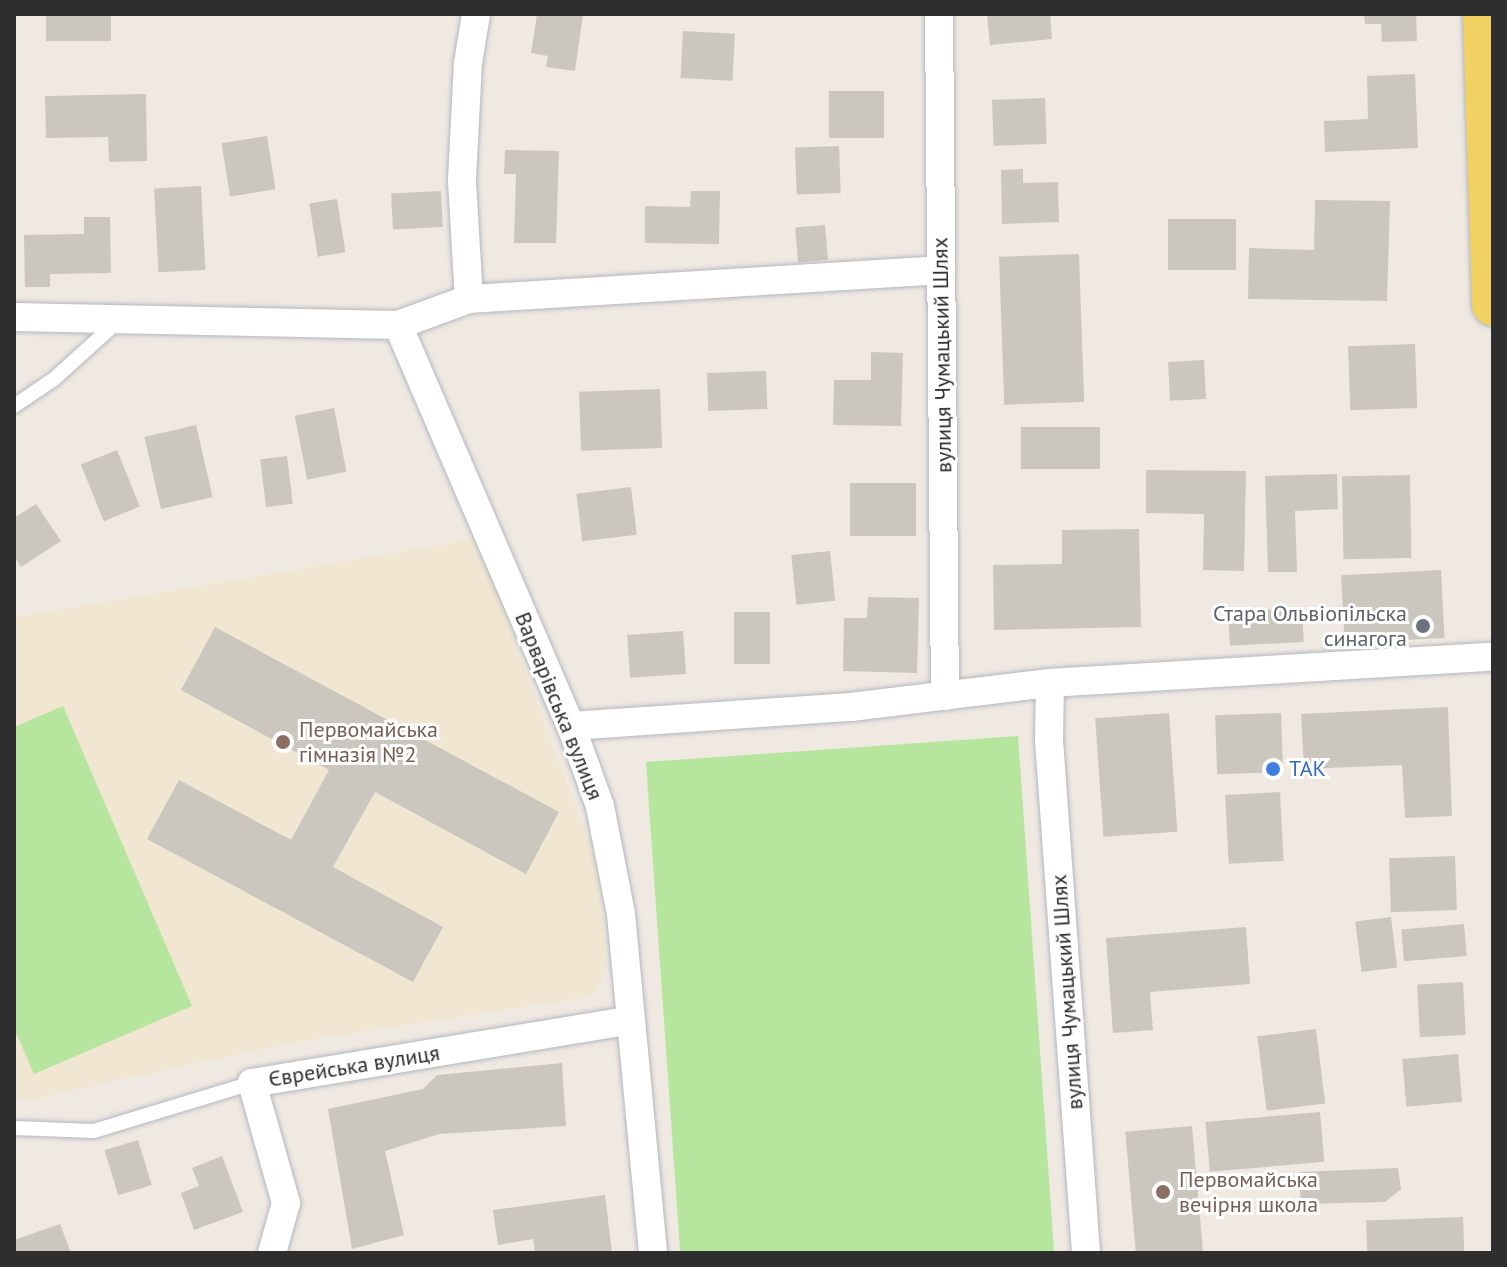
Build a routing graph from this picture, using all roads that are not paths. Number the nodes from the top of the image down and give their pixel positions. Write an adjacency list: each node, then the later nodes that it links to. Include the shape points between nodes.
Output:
1 (476, 14): 6 (street, via 462,180)
2 (939, 14): 5 (street, вулиця Чумацький Шлях)
3 (1484, 14): 4 (main road)
4 (1490, 136): 7 (main road)
5 (941, 270): 6 (street); 14 (street, вулиця Чумацький Шлях)
6 (469, 299): 10 (street)
7 (1493, 305)
8 (14, 317): 9 (street)
9 (117, 322): 10 (street); 11 (lane, via 54,379)
10 (398, 325): 15 (street, Варварівська вулиця)
11 (14, 406)
12 (1493, 657): 13 (street)
13 (1050, 683): 14 (street); 21 (street, вулиця Чумацький Шлях, via 1049,740)
14 (945, 696): 15 (street)
15 (571, 726): 16 (street, Варварівська вулиця, via 603,821 621,914)
16 (631, 1020): 17 (street, Єврейська вулиця); 20 (street, Варварівська вулиця)
17 (252, 1083): 18 (lane, via 94,1131); 19 (street, Єврейська вулиця, via 286,1203)
18 (14, 1128)
19 (272, 1253)
20 (653, 1253)
21 (1086, 1253)

